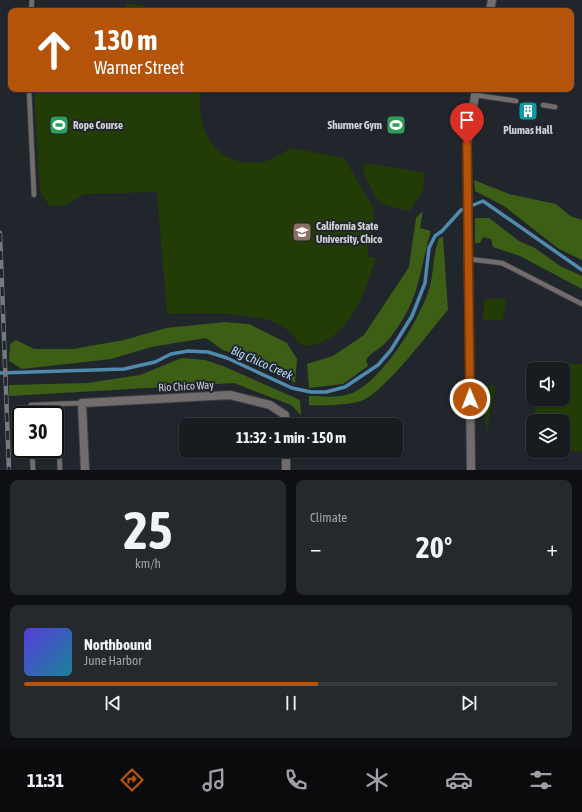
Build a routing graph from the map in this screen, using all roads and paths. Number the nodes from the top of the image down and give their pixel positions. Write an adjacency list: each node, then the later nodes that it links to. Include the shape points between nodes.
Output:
1 (29, 92): 6 (lane)
2 (476, 92): 3 (lane); 7 (street, via 467,144)
3 (516, 101)
4 (543, 105): 5 (lane)
5 (555, 107)
6 (34, 195)
7 (468, 259): 8 (lane, via 502,264); 19 (street)
8 (582, 304)
9 (82, 403): 10 (lane); 12 (street, Rio Chico Way, via 230,395 270,405 285,415); 17 (street)
10 (57, 404): 11 (lane); 16 (lane)
11 (31, 406)
12 (285, 418)
13 (32, 458): 15 (lane)
14 (286, 458): 18 (street)
15 (33, 470)
16 (60, 470)
17 (85, 470)
18 (286, 470)
19 (471, 470)

